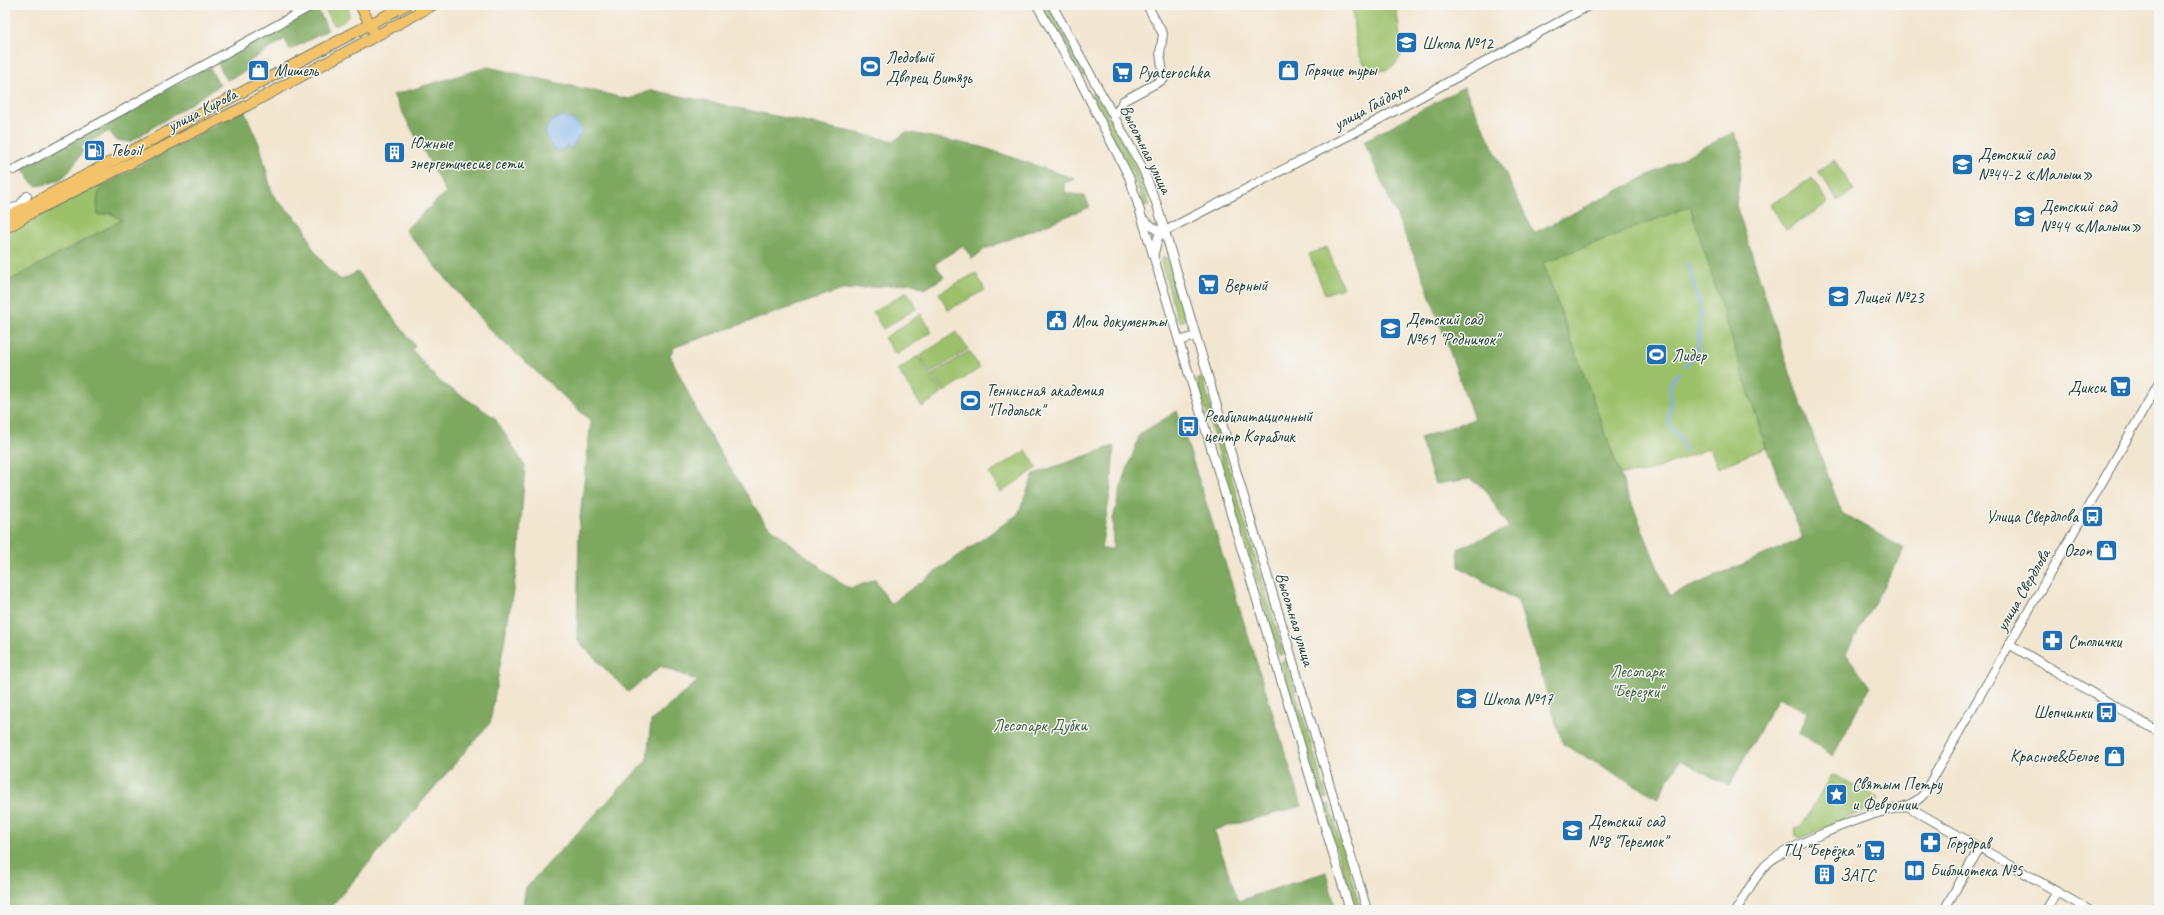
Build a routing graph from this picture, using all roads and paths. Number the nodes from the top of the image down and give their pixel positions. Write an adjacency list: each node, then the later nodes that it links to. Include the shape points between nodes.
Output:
1 (313, 5): 14 (street)
2 (360, 5): 9 (main road)
3 (406, 5): 9 (main road, улица Кирова)
4 (433, 5): 10 (main road, улица Кирова)
5 (1037, 5): 12 (street, Высотная улица)
6 (1052, 5): 11 (street, Высотная улица)
7 (1147, 5): 13 (street, via 1163,34 1160,53 1164,79 1123,101)
8 (1590, 5): 19 (street, улица Гайдара, via 1367,126)
9 (370, 24): 10 (main road); 16 (main road, улица Кирова)
10 (376, 36): 18 (main road, улица Кирова, via 248,105 36,210)
11 (1095, 82): 12 (street); 13 (street, Высотная улица)
12 (1083, 89): 17 (street, Высотная улица, via 1129,177)
13 (1114, 118): 19 (street, Высотная улица, via 1143,170)
14 (14, 170)
15 (27, 196): 16 (street, улица Кирова)
16 (7, 215)
17 (1143, 218): 19 (street, via 1149,226); 20 (street, Высотная улица)
18 (5, 229)
19 (1165, 231): 20 (street, via 1155,244); 21 (street, Высотная улица)
20 (1154, 254): 22 (street, Высотная улица)
21 (1195, 336): 22 (street); 30 (street, Высотная улица)
22 (1180, 340): 29 (street, Высотная улица)
23 (2159, 383): 24 (street, улица Свердлова)
24 (2009, 644): 25 (street); 26 (street, улица Свердлова, via 1923,795 1917,802)
25 (2159, 732)
26 (1907, 806): 27 (street); 31 (street, via 1878,813 1777,856 1764,867)
27 (1980, 847): 28 (street); 32 (street)
28 (2057, 892): 33 (street); 34 (street)
29 (1350, 910)
30 (1366, 910)
31 (1737, 910)
32 (1944, 910)
33 (2046, 910)
34 (2089, 910)

